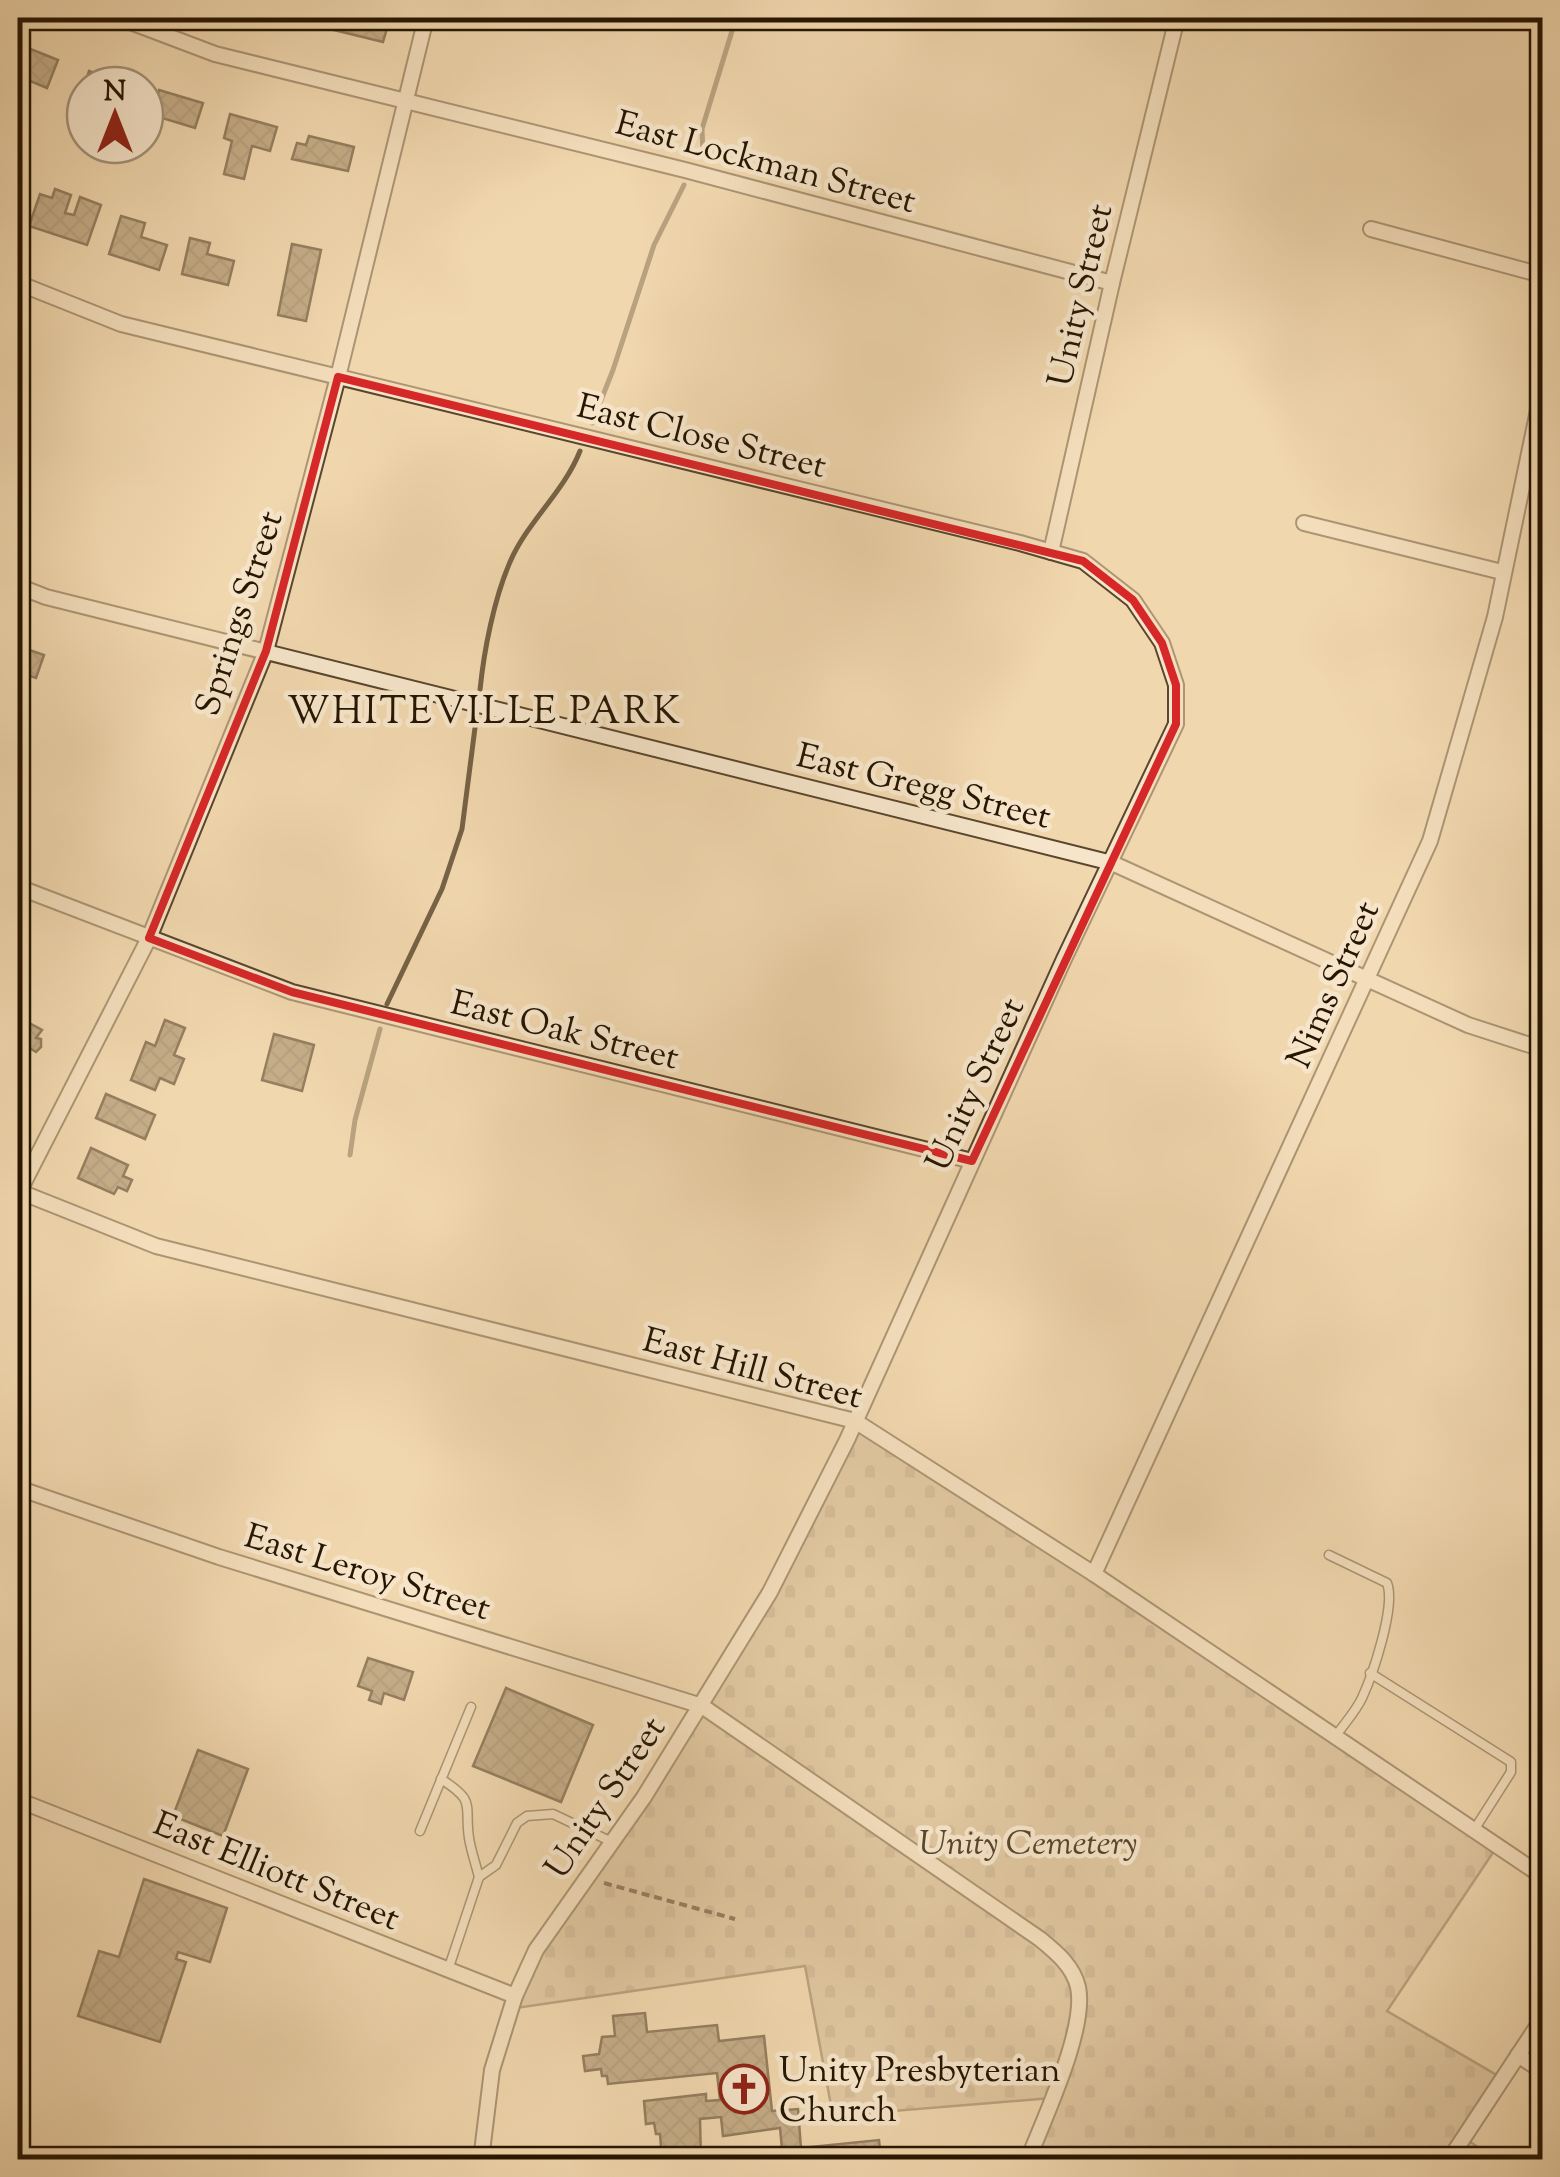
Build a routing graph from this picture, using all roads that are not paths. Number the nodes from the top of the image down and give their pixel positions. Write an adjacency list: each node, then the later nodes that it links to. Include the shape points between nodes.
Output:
1 (120, 18): 4 (street, East Lockman Street, via 215,54)
2 (426, 18): 4 (street, Springs Street)
3 (1177, 18): 8 (street, Unity Street)
4 (405, 102): 8 (street, East Lockman Street); 9 (street, Springs Street)
5 (1371, 229): 6 (street)
6 (1542, 275)
7 (18, 283): 9 (street, East Close Street, via 121,324)
8 (1112, 283): 12 (street, Unity Street)
9 (338, 377): 12 (street, East Close Street); 15 (street, Springs Street)
10 (1542, 392): 13 (street, Nims Street)
11 (1304, 523): 13 (street)
12 (1051, 552): 16 (street, Unity Street, via 1083,561 1134,600 1162,642 1176,685 1176,724)
13 (1502, 572): 19 (street, Nims Street, via 1430,842)
14 (18, 586): 15 (street, East Gregg Street)
15 (266, 651): 16 (street, East Gregg Street); 18 (street, Springs Street)
16 (1112, 863): 19 (street, East Gregg Street); 21 (street, Unity Street)
17 (18, 888): 18 (street, East Oak Street)
18 (149, 938): 21 (street, East Oak Street, via 292,992); 22 (street, Springs Street)
19 (1368, 982): 20 (street, East Gregg Street, via 1468,1026); 26 (street, Nims Street)
20 (1542, 1049)
21 (972, 1161): 23 (street, Unity Street)
22 (18, 1192): 23 (street, East Hill Street, via 156,1246)
23 (855, 1421): 26 (street, East Hill Street); 28 (street, Unity Street, via 770,1592)
24 (18, 1488): 28 (street, East Leroy Street)
25 (1329, 1554): 27 (lane, via 1387,1583 1391,1593)
26 (1094, 1574): 30 (street, East Hill Street)
27 (1370, 1673): 30 (lane); 33 (lane, via 1511,1762)
28 (702, 1706): 35 (street, Unity Street); 44 (street, East Leroy Street, via 1040,1939 1070,1969 1078,1985 1076,2026)
29 (471, 1707): 31 (lane)
30 (1335, 1737): 33 (street, East Hill Street)
31 (441, 1779): 34 (lane); 37 (lane, via 469,1806 468,1837)
32 (18, 1800): 38 (street, East Elliott Street)
33 (1474, 1830): 36 (street, East Hill Street)
34 (420, 1831)
35 (613, 1842): 37 (lane, via 552,1814 526,1816 496,1865); 39 (street, Unity Street, via 536,1950)
36 (1542, 1876)
37 (480, 1877): 38 (lane)
38 (448, 1970): 39 (street, East Elliott Street)
39 (515, 1996): 43 (street, Unity Street, via 492,2070)
40 (1542, 2019): 41 (street)
41 (1518, 2056): 42 (street); 45 (street)
42 (1542, 2071)
43 (481, 2160)
44 (1028, 2160)
45 (1449, 2160)

